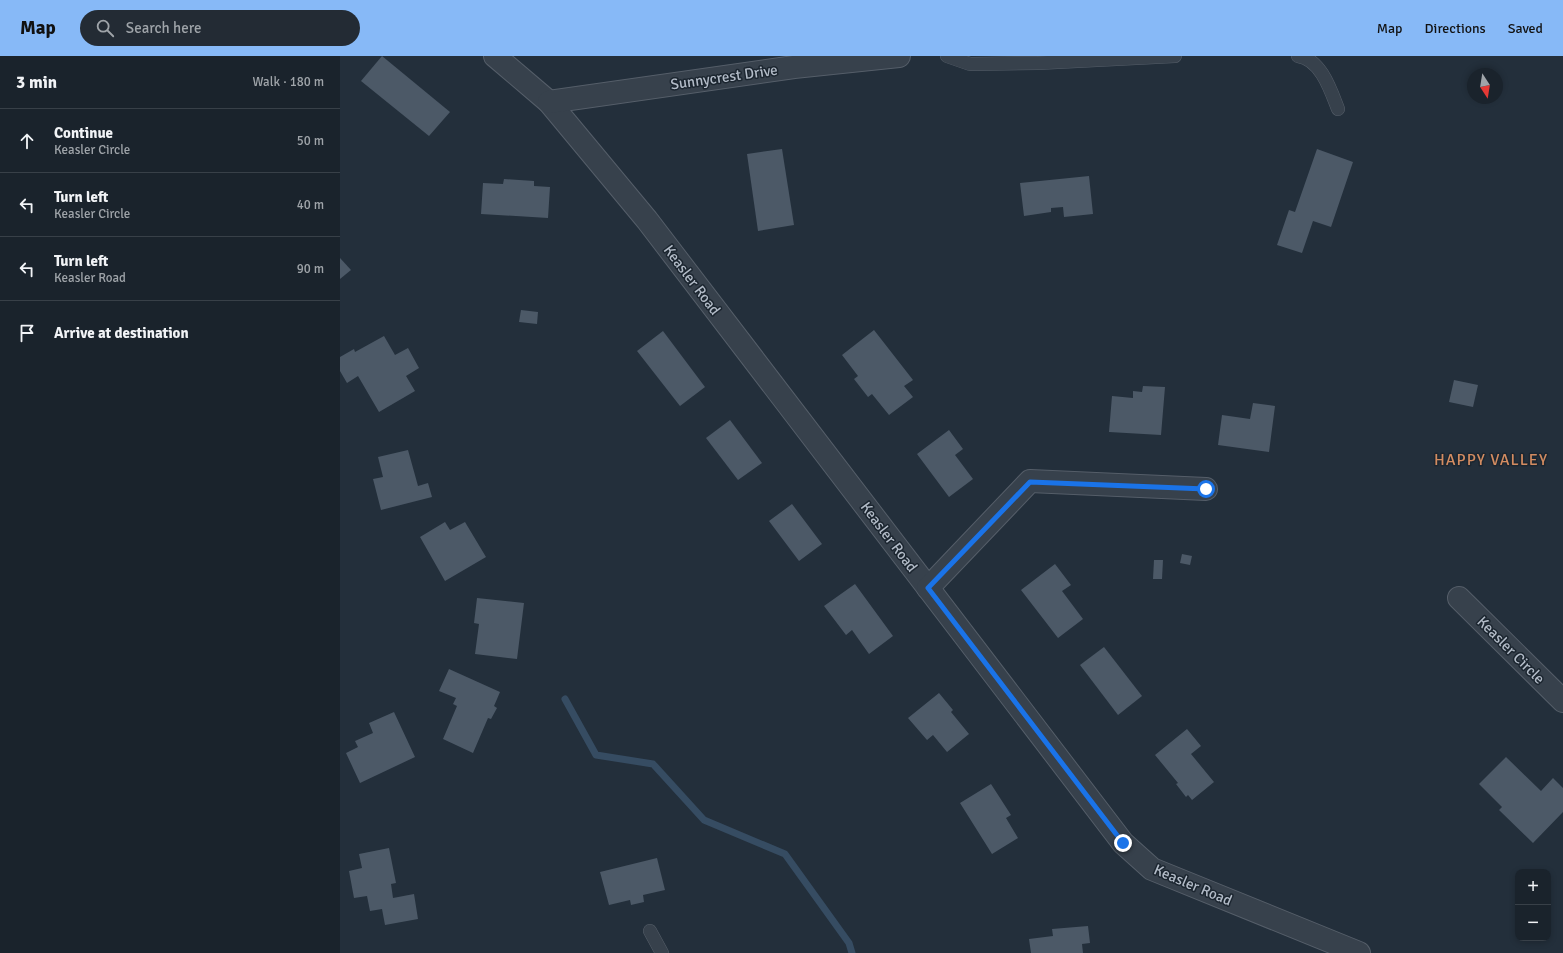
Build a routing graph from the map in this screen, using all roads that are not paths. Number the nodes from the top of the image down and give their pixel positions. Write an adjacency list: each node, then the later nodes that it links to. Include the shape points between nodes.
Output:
1 (494, 56): 6 (street, Keasler Road)
2 (899, 56): 6 (street, Sunnycrest Drive, via 794,67)
3 (948, 56): 4 (lane, via 970,64)
4 (1175, 56)
5 (1298, 56): 7 (lane, via 1312,62 1322,73)
6 (549, 102): 9 (street, Keasler Road, via 646,220)
7 (1338, 109)
8 (1206, 489): 9 (street, via 1030,482)
9 (928, 588): 14 (street, Keasler Road, via 1123,843 1152,869)
10 (1459, 598): 11 (street, Keasler Circle)
11 (1563, 701)
12 (650, 931): 13 (lane)
13 (662, 953)
14 (1359, 953)

